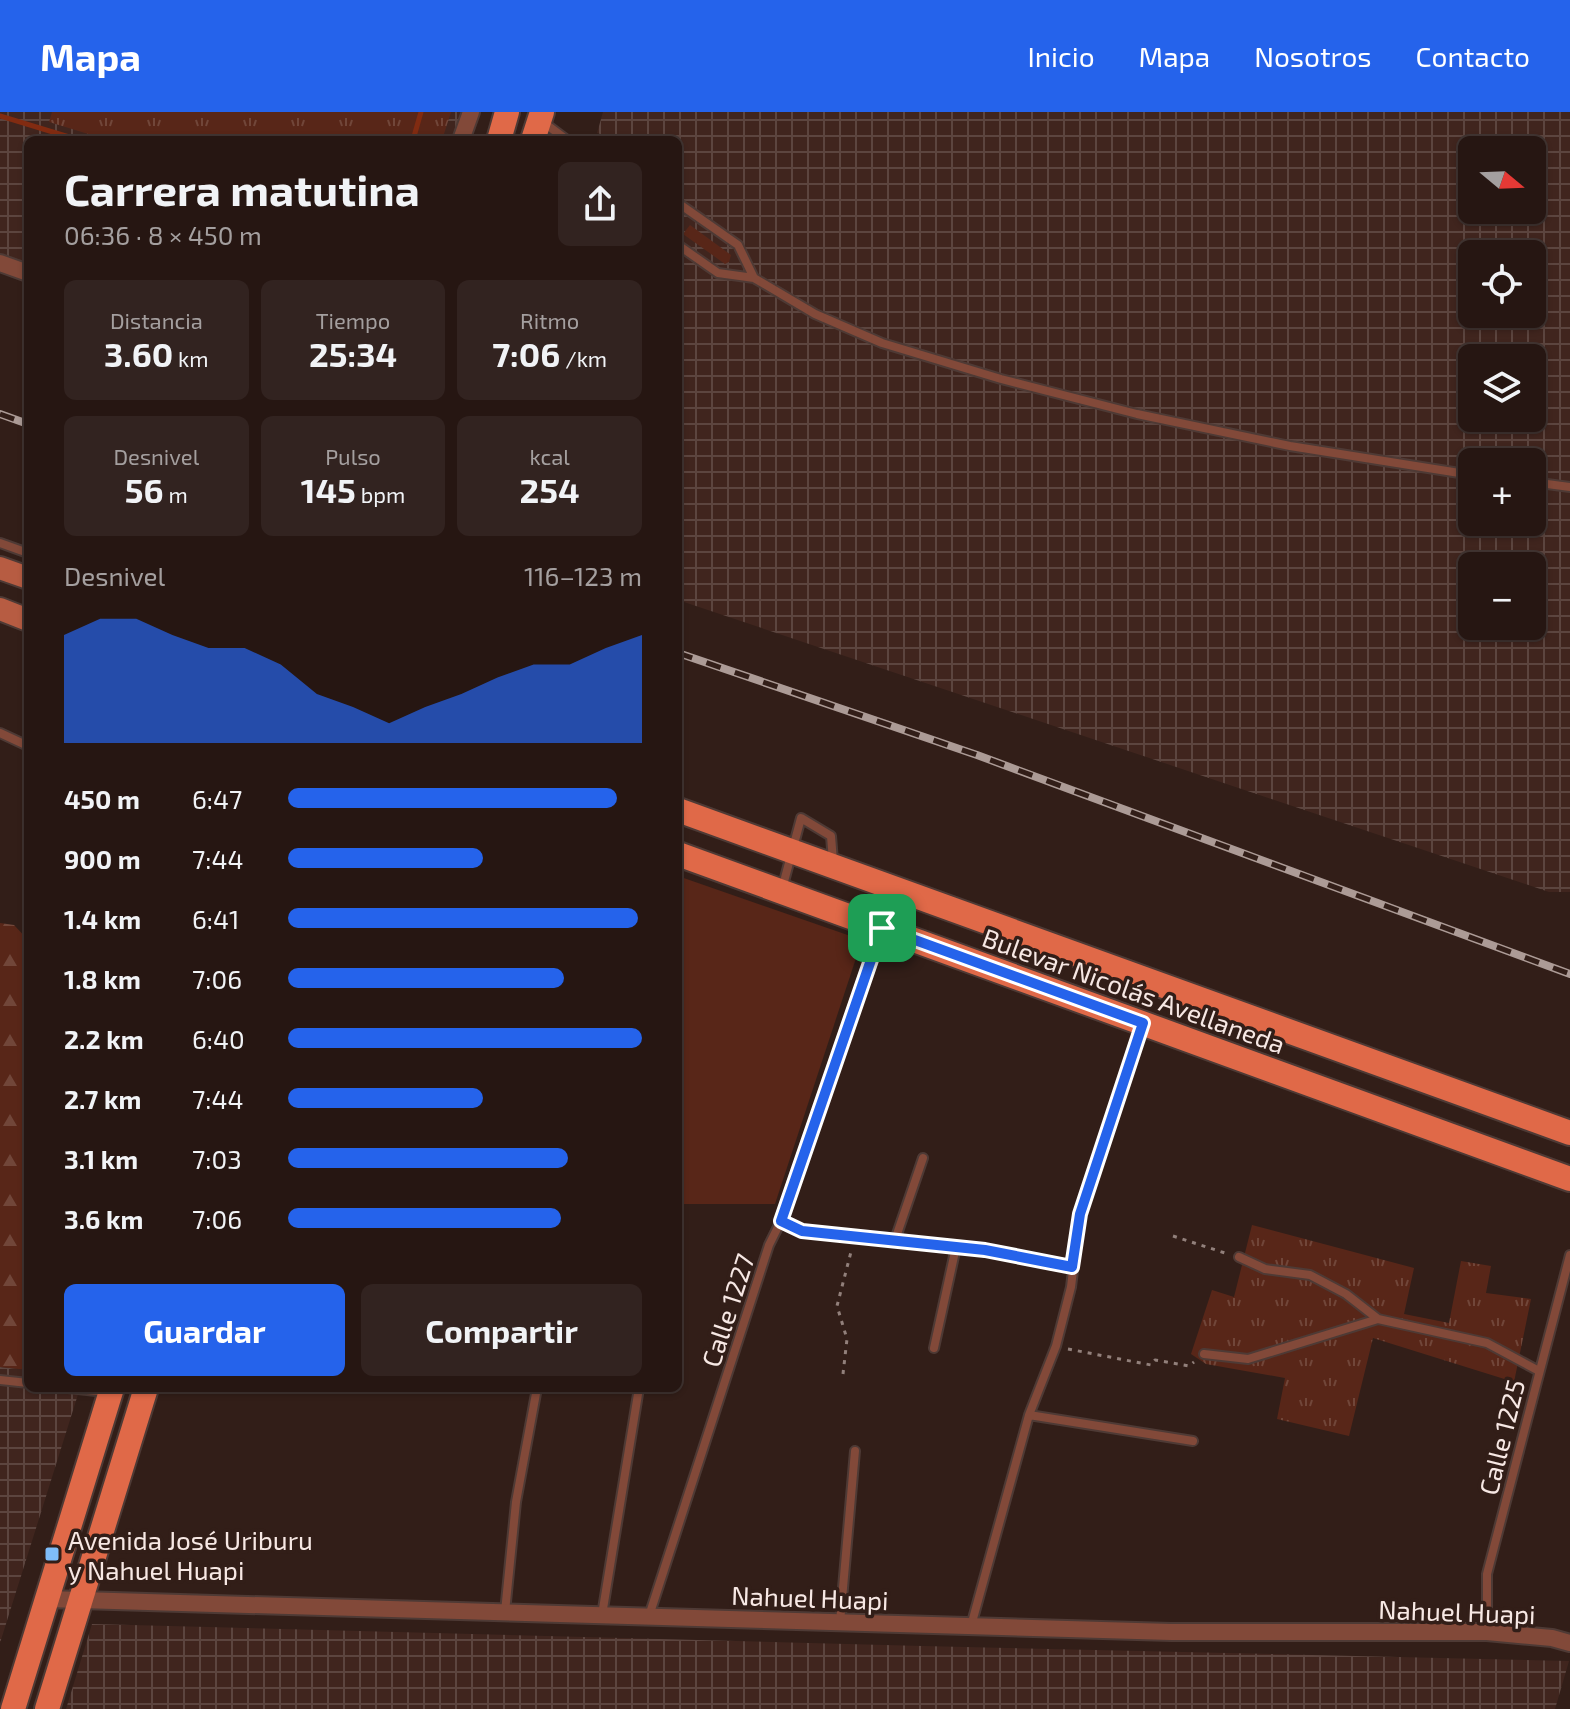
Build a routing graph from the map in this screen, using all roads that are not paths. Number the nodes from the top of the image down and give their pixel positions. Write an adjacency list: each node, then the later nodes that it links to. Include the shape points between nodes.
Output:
1 (471, 112): 4 (street)
2 (507, 112): 5 (main road)
3 (537, 121): 6 (lane)
4 (462, 136)
5 (500, 136)
6 (561, 136)
7 (682, 206): 11 (lane, via 738,245)
8 (682, 248): 11 (lane, via 718,273)
9 (0, 263): 10 (street)
10 (24, 272)
11 (754, 278): 12 (lane, via 815,314 882,343 1001,379 1290,446)
12 (1458, 473)
13 (1546, 484): 14 (lane)
14 (1570, 487)
15 (0, 543): 16 (lane)
16 (24, 552)
17 (0, 568): 18 (main road)
18 (24, 577)
19 (0, 609): 20 (main road)
20 (24, 618)
21 (0, 733): 22 (lane)
22 (24, 744)
23 (682, 811): 24 (main road, Bulevar Nicolás Avellaneda)
24 (794, 851): 26 (main road, Bulevar Nicolás Avellaneda); 26 (lane, via 801,818 831,836); 27 (lane)
25 (682, 855): 27 (main road, Bulevar Nicolás Avellaneda)
26 (834, 866): 30 (main road, Bulevar Nicolás Avellaneda)
27 (781, 891): 28 (main road, Bulevar Nicolás Avellaneda)
28 (882, 928): 29 (main road, Bulevar Nicolás Avellaneda); 33 (lane, Calle 1227)
29 (1143, 1023): 32 (main road, Bulevar Nicolás Avellaneda); 38 (lane, via 1080,1214)
30 (1570, 1133)
31 (923, 1158): 34 (lane)
32 (1570, 1179)
33 (781, 1221): 34 (lane, via 802,1231); 56 (lane, Calle 1227)
34 (895, 1240): 35 (lane)
35 (956, 1247): 38 (lane); 40 (lane)
36 (1570, 1255): 42 (lane, Calle 1225)
37 (1239, 1257): 39 (lane, via 1265,1269 1310,1275)
38 (1072, 1267): 49 (lane, via 1056,1346)
39 (1378, 1319): 41 (lane, via 1248,1359); 42 (lane, via 1487,1343)
40 (934, 1348)
41 (1204, 1354)
42 (1539, 1371): 59 (lane, Calle 1225, via 1487,1574)
43 (0, 1380): 44 (lane)
44 (24, 1383)
45 (111, 1392): 52 (main road)
46 (145, 1392): 53 (main road)
47 (536, 1392): 54 (lane, via 516,1502)
48 (638, 1392): 55 (lane)
49 (1029, 1415): 50 (lane); 58 (lane)
50 (1193, 1441)
51 (855, 1451): 57 (lane)
52 (47, 1599): 53 (street, Nahuel Huapi); 61 (main road)
53 (80, 1601): 54 (street, Nahuel Huapi); 62 (main road)
54 (505, 1612): 55 (street, Nahuel Huapi)
55 (602, 1615): 56 (street, Nahuel Huapi)
56 (649, 1616): 57 (street, Nahuel Huapi)
57 (840, 1622): 58 (street, Nahuel Huapi)
58 (971, 1626): 59 (street, Nahuel Huapi)
59 (1487, 1632): 60 (street, Nahuel Huapi)
60 (1570, 1643)
61 (13, 1709)
62 (47, 1709)

